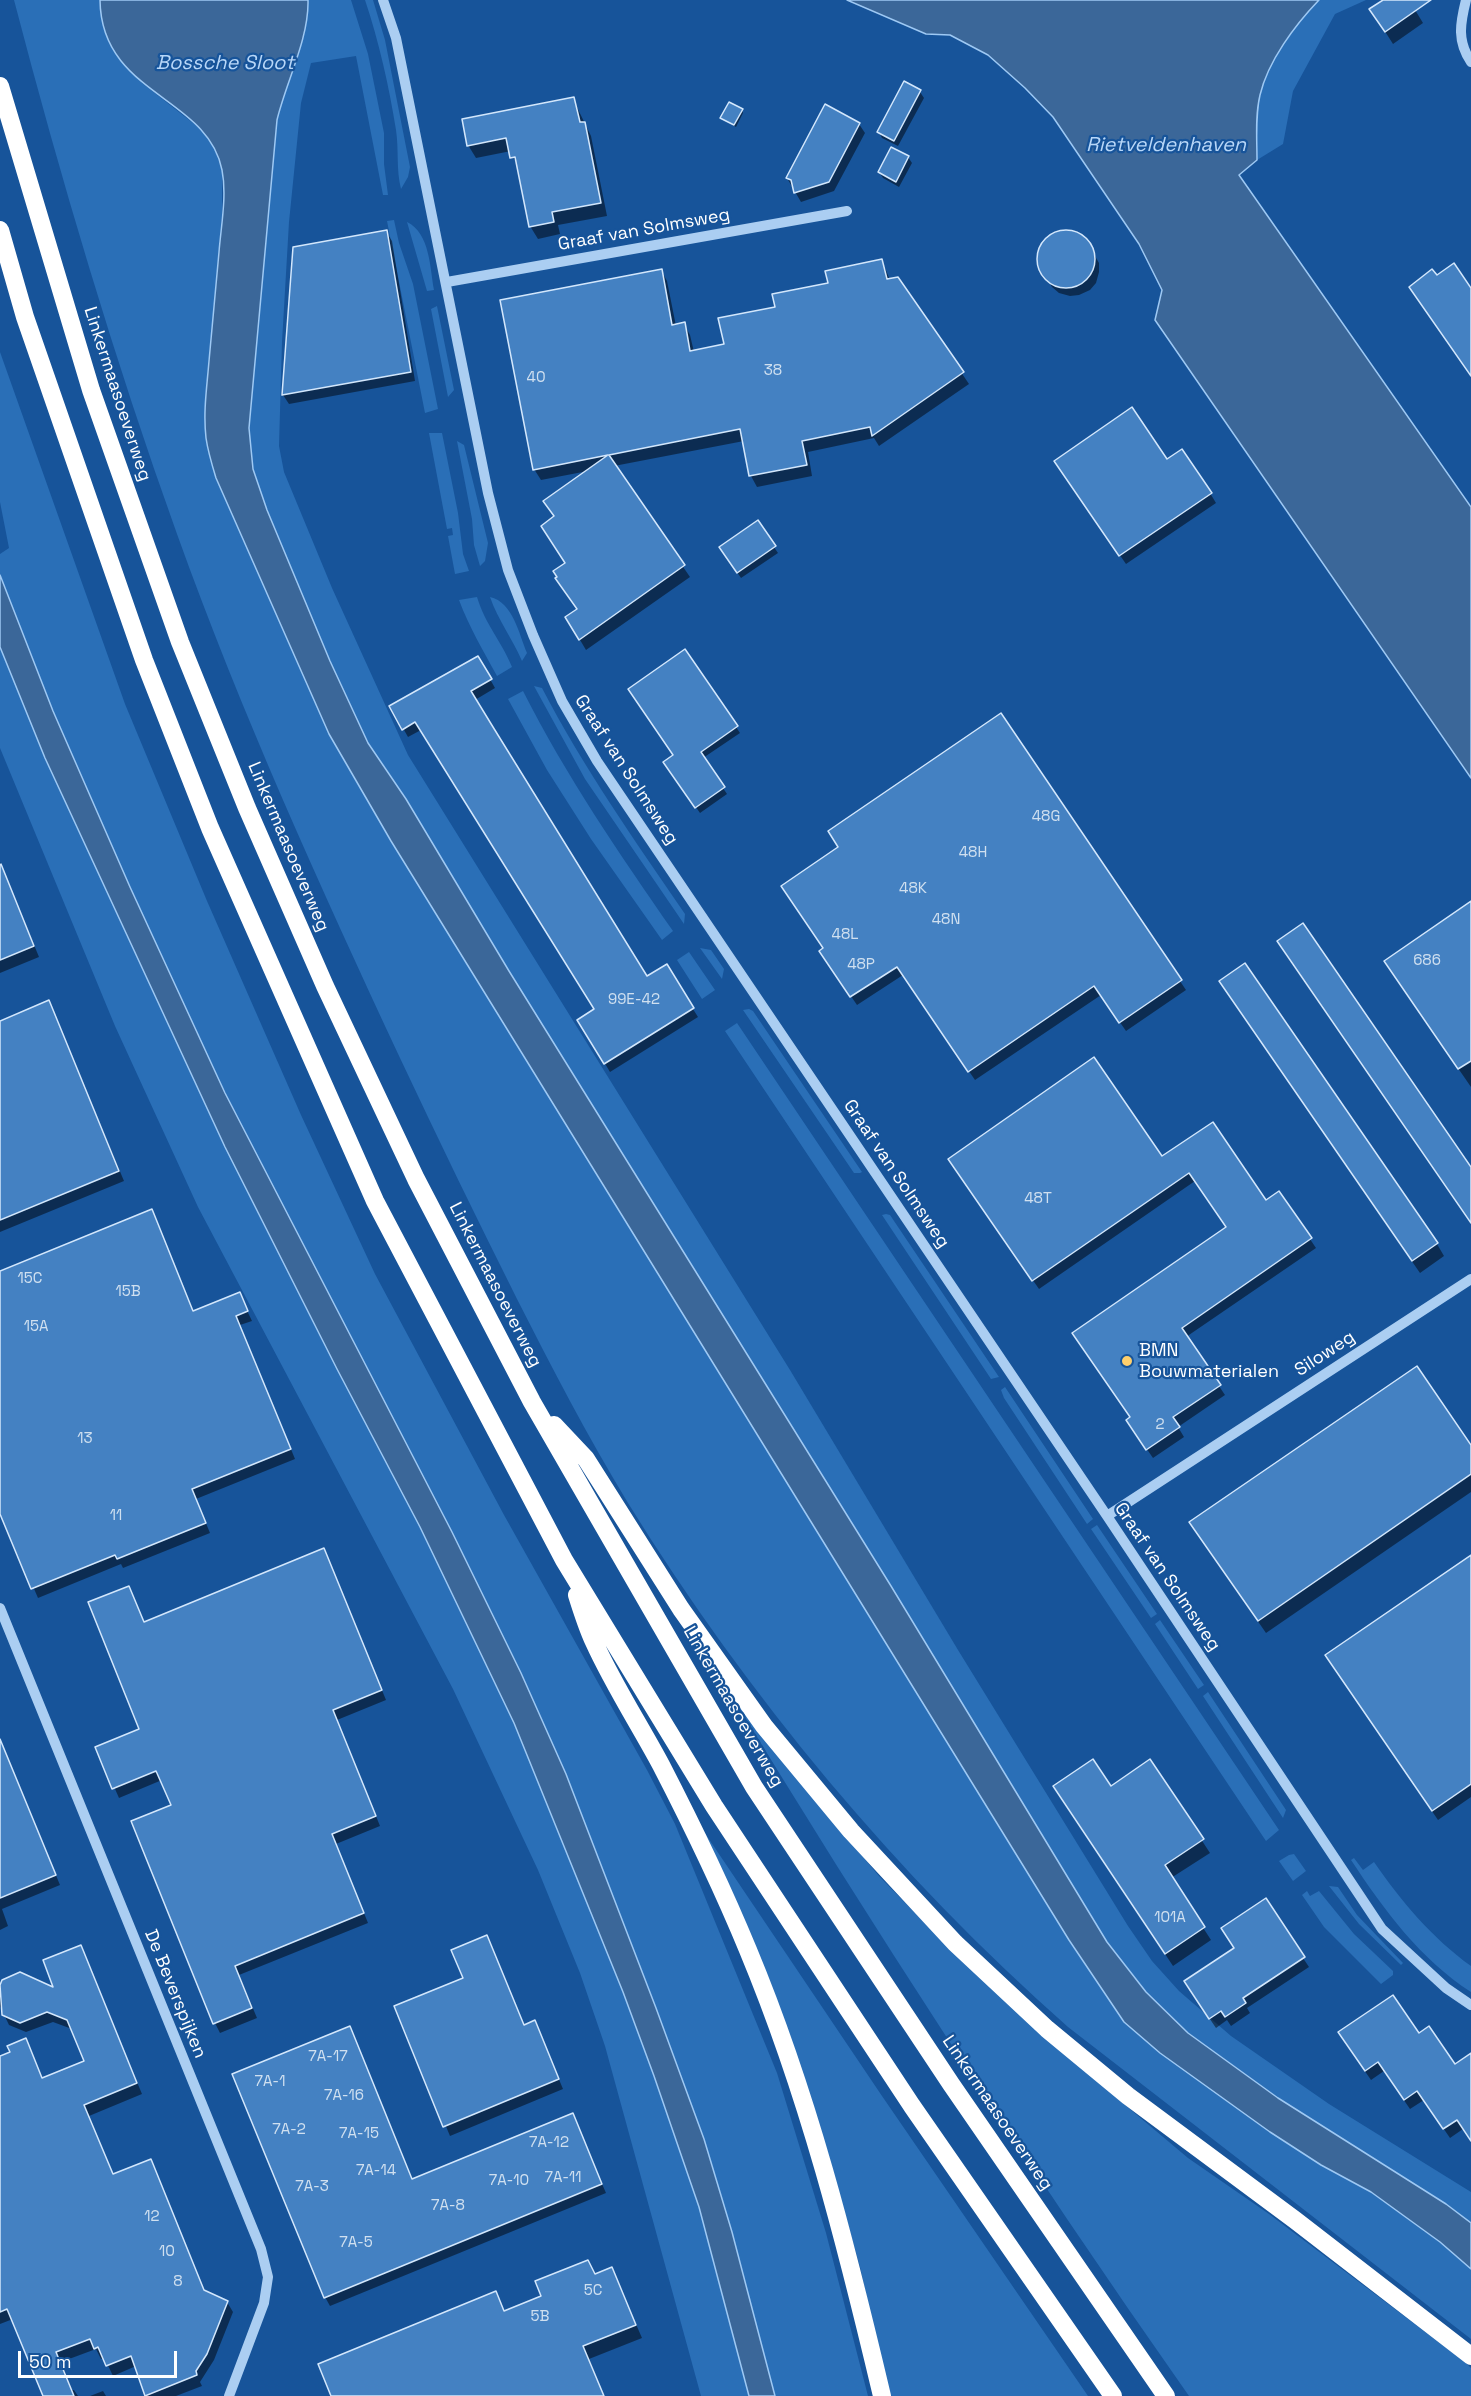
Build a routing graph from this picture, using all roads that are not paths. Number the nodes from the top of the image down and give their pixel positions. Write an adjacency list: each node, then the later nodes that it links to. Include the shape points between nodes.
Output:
1 (384, 0): 7 (street, Graaf van Solmsweg, via 396,38)
2 (1466, 0): 3 (street, via 1460,22 1462,49)
3 (1471, 62)
4 (0, 86): 9 (highway, Linkermaasoeverweg, via 91,390 180,642 247,808 416,1179)
5 (847, 211): 7 (street, Graaf van Solmsweg)
6 (0, 230): 11 (highway, via 25,317 144,660 210,828 375,1201)
7 (447, 282): 10 (street, Graaf van Solmsweg, via 508,570 562,701 597,761)
8 (1471, 1279): 10 (street, Siloweg)
9 (532, 1402): 14 (highway, via 586,1459 681,1609 764,1726 851,1831 956,1943 1047,2029 1128,2096); 18 (highway, Linkermaasoeverweg, via 754,1786 951,2084)
10 (1107, 1516): 13 (street, Graaf van Solmsweg, via 1382,1929 1446,1988)
11 (564, 1560): 16 (highway, via 593,1642 662,1767 748,1950 823,2161); 17 (highway, via 727,1826 912,2106)
12 (0, 1608): 15 (street, De Beverspijken, via 261,2249 268,2277 264,2303)
13 (1471, 2005)
14 (1471, 2355)
15 (229, 2396)
16 (882, 2396)
17 (1113, 2396)
18 (1166, 2396)

